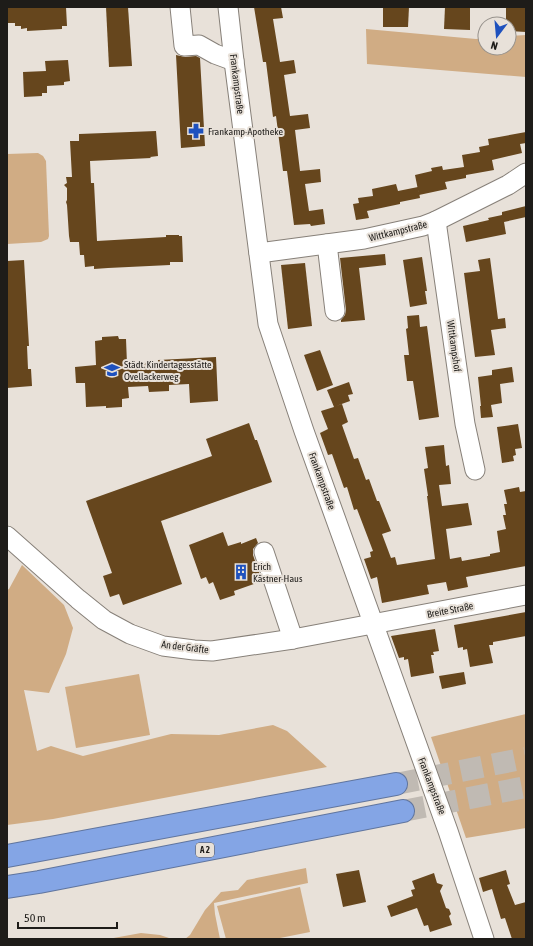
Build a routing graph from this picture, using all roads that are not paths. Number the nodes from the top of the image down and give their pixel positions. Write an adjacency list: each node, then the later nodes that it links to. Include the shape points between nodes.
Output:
1 (180, 7): 3 (street, via 184,46 199,45)
2 (228, 7): 3 (street, Frankampstraße)
3 (234, 61): 7 (street, Frankampstraße)
4 (526, 173): 5 (street, Wittkampstraße, via 508,185)
5 (436, 221): 6 (street, Wittkampstraße, via 364,239); 9 (street, Wittkampshof, via 465,424)
6 (327, 244): 7 (street, Wittkampstraße); 8 (street)
7 (259, 253): 13 (street, Frankampstraße, via 268,324)
8 (335, 312)
9 (475, 470)
10 (7, 536): 14 (street, An der Gräfte, via 104,620 130,634 163,646 212,651)
11 (264, 552): 14 (street)
12 (526, 595): 13 (street, Breite Straße)
13 (373, 624): 14 (street, An der Gräfte); 19 (street, Frankampstraße)
14 (293, 639)
15 (396, 784): 17 (highway)
16 (403, 811): 18 (highway, A 2)
17 (7, 856)
18 (7, 887)
19 (484, 939)

